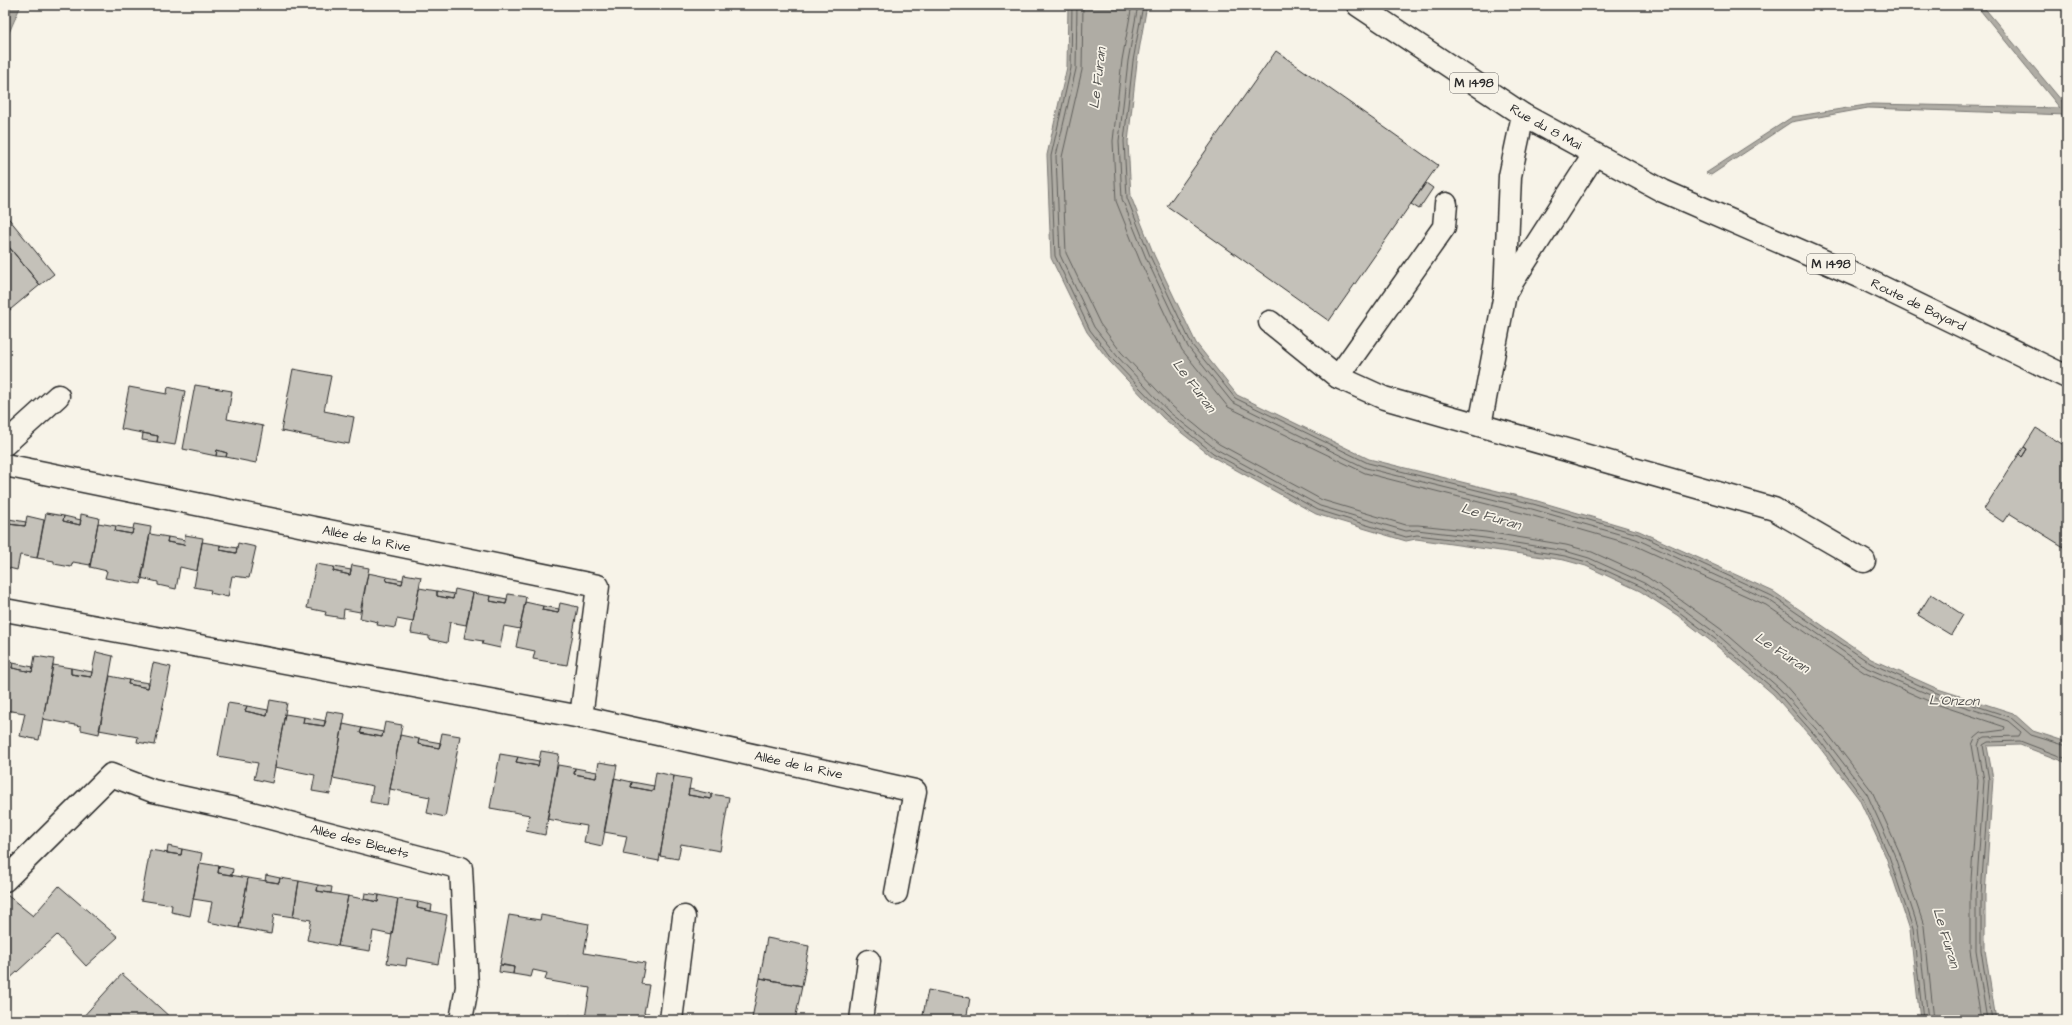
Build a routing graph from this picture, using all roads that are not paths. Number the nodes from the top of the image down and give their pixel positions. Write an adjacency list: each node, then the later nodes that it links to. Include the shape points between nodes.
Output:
1 (1358, 5): 2 (street, Rue du 8 Mai / M 1498)
2 (1523, 115): 3 (street, Rue du 8 Mai / M 1498); 5 (street, via 1510,176)
3 (1594, 155): 5 (street); 8 (street, Route de Bayard / M 1498, via 1663,191 1867,280)
4 (1446, 204): 7 (street, via 1444,227)
5 (1505, 294): 10 (street)
6 (1270, 322): 7 (street)
7 (1338, 377): 10 (street, via 1384,398)
8 (2067, 377)
9 (58, 396): 11 (street)
10 (1480, 425): 13 (street, via 1774,509)
11 (5, 444)
12 (5, 465): 15 (street, Allée de la Rive, via 598,586)
13 (1864, 561)
14 (5, 610): 15 (street, Allée de la Rive)
15 (581, 717): 17 (street, Allée de la Rive, via 915,791)
16 (5, 880): 20 (street, Allée des Bleuets, via 111,775 153,791 240,810 461,868 467,987)
17 (896, 894)
18 (684, 917): 21 (street)
19 (869, 962): 22 (street)
20 (461, 1020)
21 (671, 1020)
22 (861, 1020)

